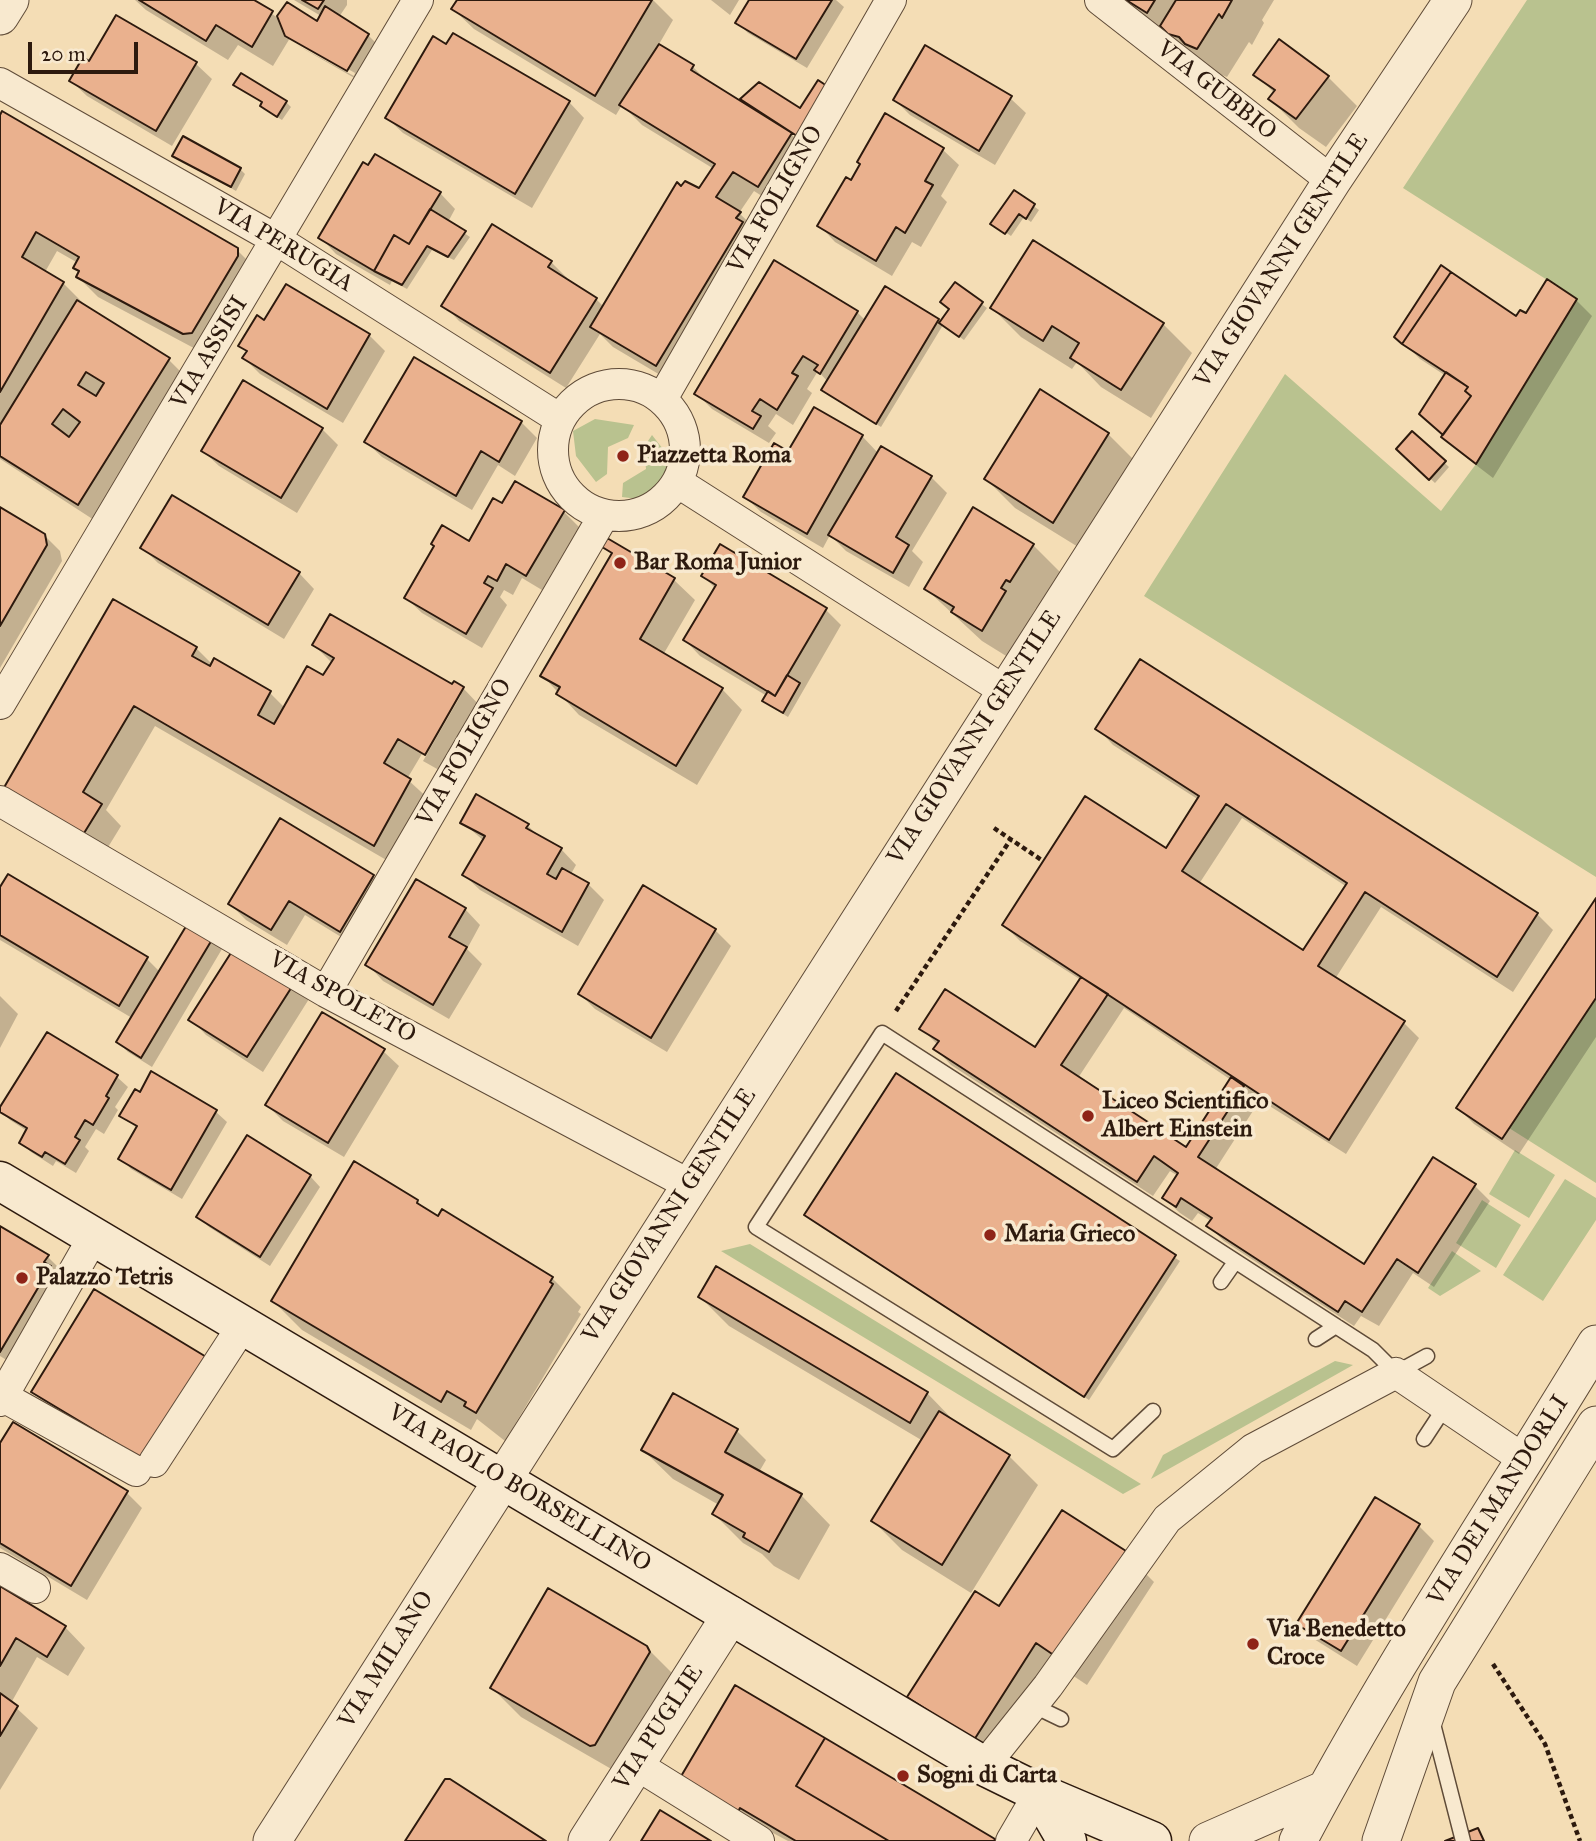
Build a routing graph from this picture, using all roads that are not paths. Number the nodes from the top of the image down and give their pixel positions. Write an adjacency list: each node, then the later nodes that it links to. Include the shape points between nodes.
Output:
1 (10, 0): 6 (street)
2 (418, 0): 9 (street, VIA ASSISI)
3 (891, 0): 10 (street, VIA FOLIGNO)
4 (1100, 0): 8 (street, VIA GUBBIO)
5 (1453, 0): 8 (street, VIA GIOVANNI GENTILE)
6 (0, 16)
7 (0, 83): 9 (street, VIA PERUGIA)
8 (1332, 181): 14 (street, VIA GIOVANNI GENTILE)
9 (277, 240): 11 (street, VIA PERUGIA); 15 (street, VIA ASSISI)
10 (662, 399): 11 (street, via 645,388 606,385 588,391); 12 (street, via 677,416 684,438 685,460)
11 (560, 419): 13 (street, via 553,438 559,478 569,495)
12 (677, 482): 13 (street, via 664,499 646,511); 14 (street)
13 (604, 515): 17 (street, VIA FOLIGNO)
14 (1005, 691): 19 (street, VIA GIOVANNI GENTILE)
15 (0, 704)
16 (0, 801): 17 (street, VIA SPOLETO)
17 (326, 992): 19 (street, VIA SPOLETO)
18 (0, 1181): 20 (main road, VIA PAOLO BORSELLINO)
19 (690, 1185): 35 (street, VIA GIOVANNI GENTILE)
20 (93, 1236): 23 (main road, VIA PAOLO BORSELLINO); 29 (street)
21 (1235, 1262): 22 (lane); 24 (lane); 31 (lane, via 882,1032 756,1227 1113,1449)
22 (1221, 1282)
23 (243, 1325): 29 (street, via 145,1467); 35 (main road, VIA PAOLO BORSELLINO)
24 (1336, 1326): 25 (lane); 28 (lane, via 1373,1350)
25 (1316, 1339)
26 (1596, 1344): 34 (street, VIA DEI MANDORLI)
27 (1427, 1356): 28 (lane)
28 (1396, 1373): 30 (street); 40 (street, via 1253,1449 1167,1519)
29 (1, 1397)
30 (1445, 1407): 33 (lane); 34 (street)
31 (1153, 1412)
32 (1596, 1425): 34 (street, VIA DEI MANDORLI)
33 (1424, 1439)
34 (1543, 1471): 39 (street, VIA DEI MANDORLI); 39 (street, VIA DEI MANDORLI, via 1469,1628)
35 (502, 1479): 38 (main road, VIA PAOLO BORSELLINO); 46 (street, VIA MILANO)
36 (0, 1568): 37 (street)
37 (35, 1588)
38 (731, 1615): 42 (street, VIA PUGLIE); 43 (main road, VIA PAOLO BORSELLINO)
39 (1421, 1678): 44 (street, VIA DEI MANDORLI); 55 (street, VIA DEI MANDORLI); 56 (lane)
40 (1032, 1705): 41 (lane); 43 (street)
41 (1061, 1720)
42 (635, 1764): 47 (street, VIA PUGLIE); 48 (street)
43 (984, 1766): 45 (main road, VIA PAOLO BORSELLINO)
44 (1326, 1788): 53 (street); 54 (street, VIA DEI MANDORLI)
45 (1040, 1793): 49 (street); 50 (main road); 51 (main road); 52 (main road, VIA PAOLO BORSELLINO)
46 (272, 1841)
47 (587, 1841)
48 (759, 1841)
49 (1011, 1841)
50 (1067, 1841)
51 (1083, 1841)
52 (1152, 1841)
53 (1208, 1841)
54 (1298, 1841)
55 (1381, 1841)
56 (1463, 1841)

